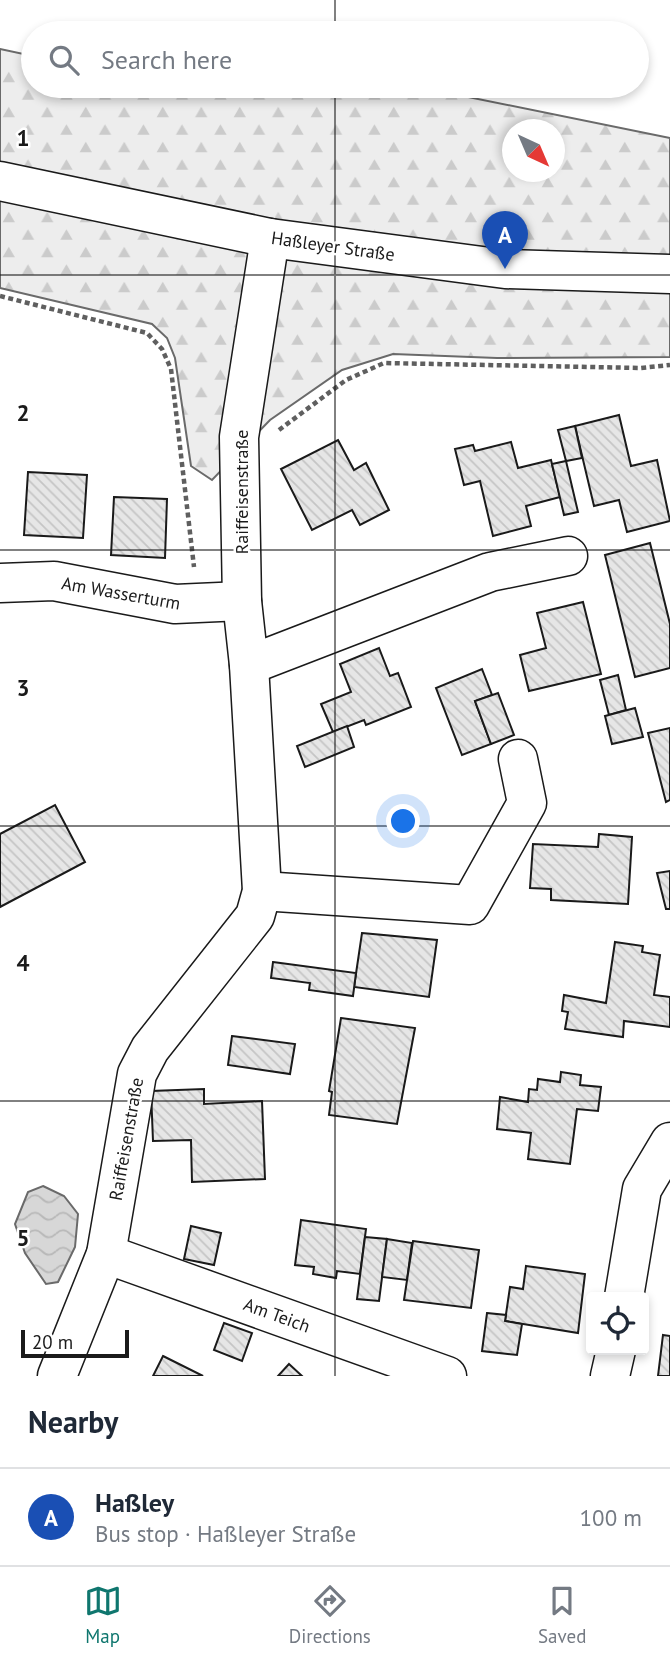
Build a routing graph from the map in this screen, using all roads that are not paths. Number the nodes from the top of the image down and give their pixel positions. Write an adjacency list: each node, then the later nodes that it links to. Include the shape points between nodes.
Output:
1 (0, 181): 2 (street, Haßleyer Straße)
2 (270, 238): 3 (street, Haßleyer Straße, via 505,269); 6 (street, Raiffeisenstraße, via 239,437)
3 (670, 274)
4 (568, 556): 7 (street, via 490,572)
5 (0, 583): 6 (street, Am Wasserturm, via 54,581 175,604)
6 (242, 601): 7 (street, Raiffeisenstraße)
7 (249, 665): 9 (street, Raiffeisenstraße)
8 (518, 759): 9 (street, via 527,803 470,905)
9 (262, 891): 11 (street, Raiffeisenstraße, via 255,916 150,1049 137,1074)
10 (670, 1142): 12 (street, via 642,1189)
11 (106, 1254): 14 (street, Raiffeisenstraße); 15 (street, Am Teich)
12 (625, 1292)
13 (615, 1355): 16 (street)
14 (57, 1376)
15 (447, 1376)
16 (610, 1376)

